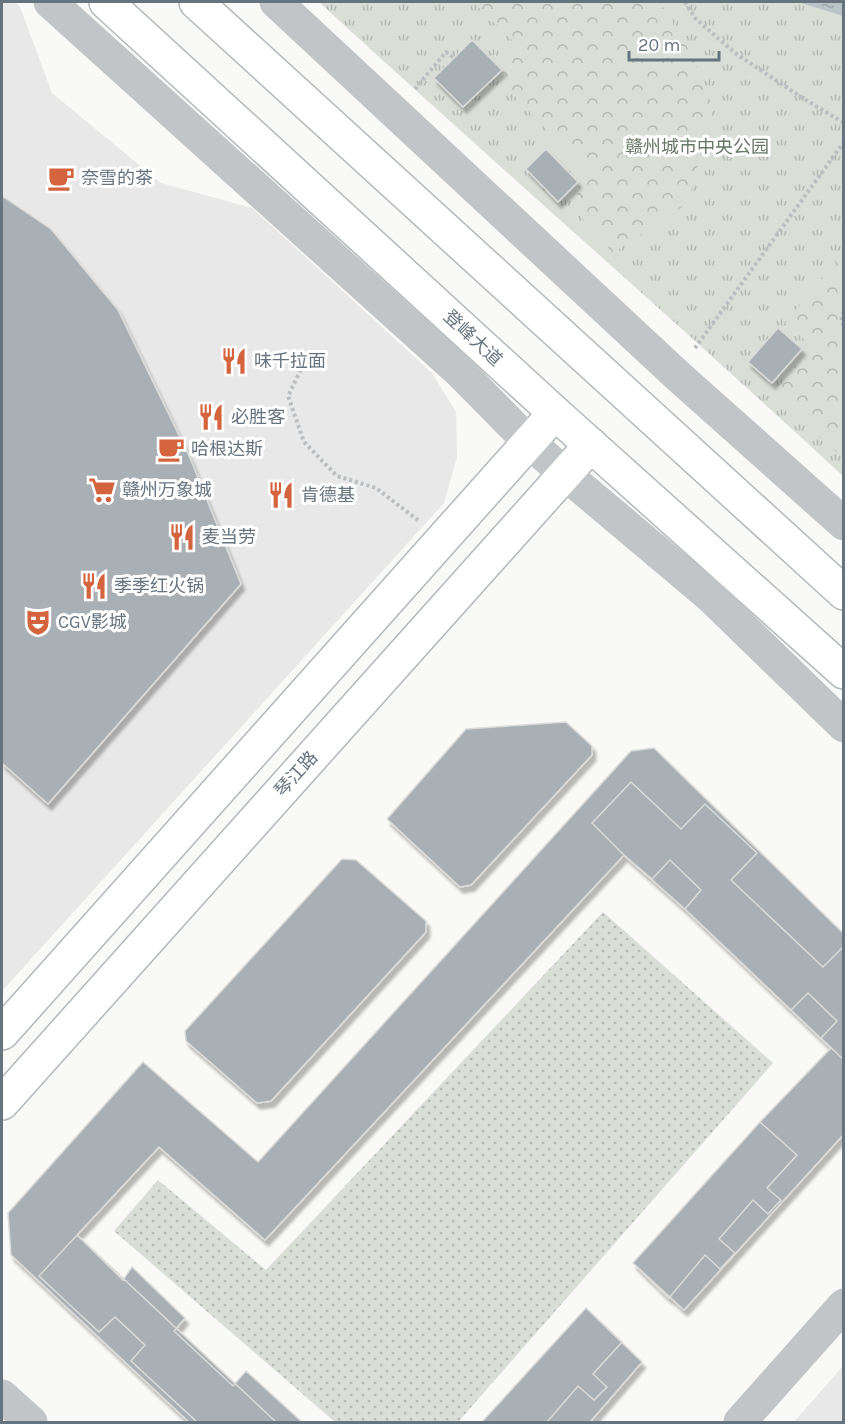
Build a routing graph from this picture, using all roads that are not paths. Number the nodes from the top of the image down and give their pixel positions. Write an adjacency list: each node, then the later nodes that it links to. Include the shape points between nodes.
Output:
1 (50, 2): 6 (street, via 460,372)
2 (106, 2): 5 (main road, 登峰大道)
3 (196, 2): 10 (main road)
4 (276, 2): 9 (street)
5 (555, 413): 6 (main road); 7 (main road, 登峰大道)
6 (529, 442): 8 (street); 13 (main road)
7 (591, 445): 8 (main road, 琴江路); 11 (main road, 登峰大道)
8 (565, 474): 12 (street, via 711,597); 14 (main road, 琴江路)
9 (843, 524)
10 (843, 593)
11 (843, 672)
12 (843, 726)
13 (2, 1033)
14 (2, 1103)
15 (843, 1305): 18 (street)
16 (2, 1396): 17 (street)
17 (31, 1422)
18 (740, 1422)

